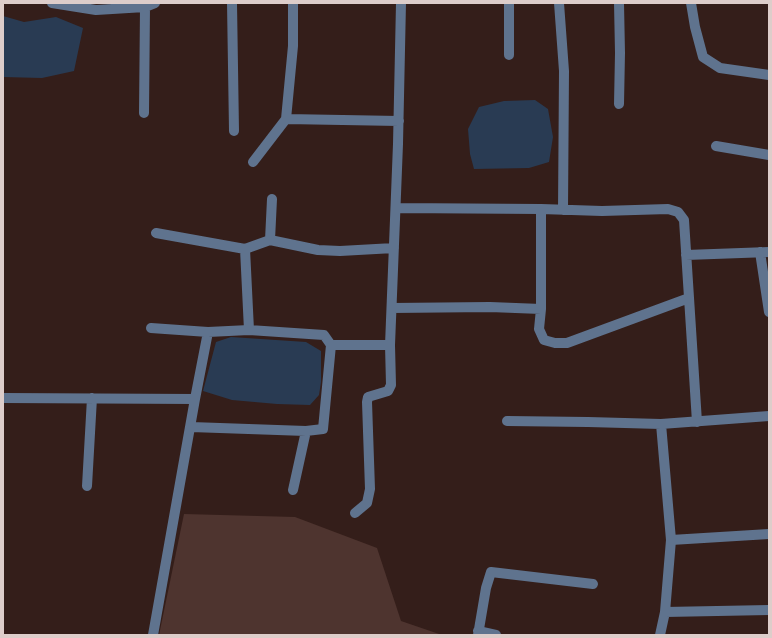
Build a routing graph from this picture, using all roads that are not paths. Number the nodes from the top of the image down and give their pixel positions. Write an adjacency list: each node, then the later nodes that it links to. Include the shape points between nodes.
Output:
1 (52, 3): 10 (street)
2 (155, 3): 12 (street)
3 (232, 3): 19 (street)
4 (293, 3): 17 (street, via 293,46)
5 (401, 3): 18 (street)
6 (510, 3): 13 (street)
7 (559, 3): 26 (street, via 564,71)
8 (618, 3): 15 (street)
9 (691, 3): 14 (street, via 703,57 720,68)
10 (72, 5): 11 (street, via 96,10)
11 (130, 6): 12 (street)
12 (145, 7): 16 (street)
13 (509, 55)
14 (769, 75)
15 (619, 104)
16 (144, 113)
17 (286, 119): 18 (street); 22 (street)
18 (399, 121): 24 (street)
19 (234, 131)
20 (716, 146): 21 (street)
21 (769, 155)
22 (253, 162)
23 (272, 199): 28 (street)
24 (396, 208): 25 (street); 29 (street)
25 (542, 209): 26 (street); 35 (street)
26 (563, 210): 32 (street, via 668,209 678,212 684,220)
27 (156, 233): 30 (street)
28 (270, 240): 29 (street, via 318,250); 30 (street)
29 (394, 248): 34 (street)
30 (245, 249): 38 (street)
31 (765, 252): 32 (street); 36 (street)
32 (686, 255): 33 (street)
33 (689, 298): 35 (street, via 567,343 544,340 539,330); 47 (street)
34 (392, 308): 35 (street); 41 (street)
35 (541, 309)
36 (769, 312)
37 (151, 328): 39 (street)
38 (249, 330): 39 (street); 40 (street, via 324,335)
39 (208, 332): 44 (street)
40 (331, 345): 41 (street); 50 (street, via 323,429)
41 (390, 345): 53 (street, via 391,385 388,391 368,397 370,489 367,503)
42 (3, 398): 43 (street)
43 (92, 398): 44 (street); 51 (street)
44 (194, 399): 49 (street)
45 (769, 416): 47 (street)
46 (507, 422): 48 (street)
47 (697, 422): 48 (street)
48 (661, 424): 55 (street)
49 (191, 427): 50 (street); 60 (street)
50 (306, 431): 52 (street)
51 (87, 486)
52 (293, 490)
53 (355, 513)
54 (769, 534): 55 (street)
55 (671, 540): 58 (street)
56 (593, 584): 59 (street, via 491,572)
57 (769, 610): 58 (street)
58 (664, 612): 62 (street)
59 (478, 633): 61 (street)
60 (154, 635)
61 (496, 635)
62 (660, 635)

